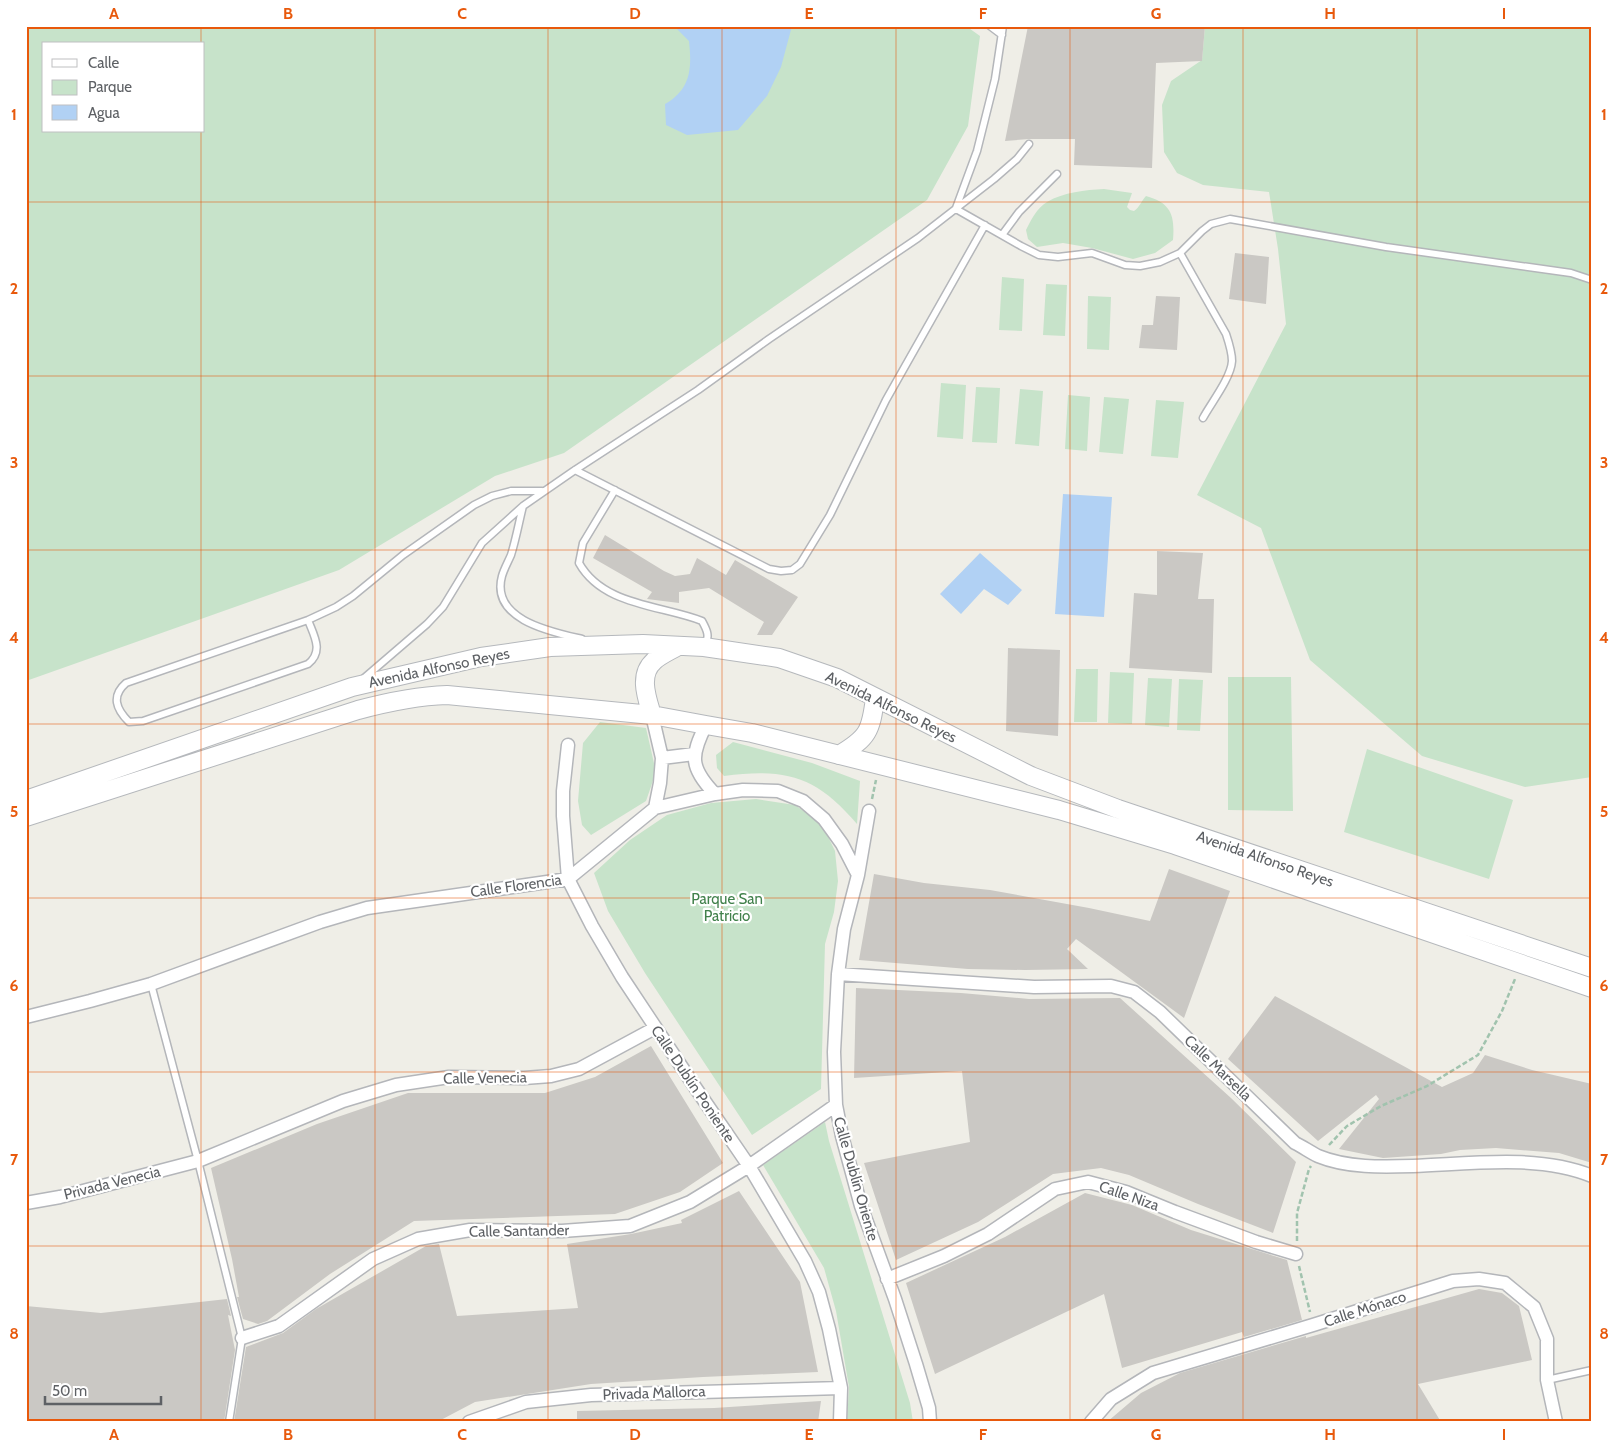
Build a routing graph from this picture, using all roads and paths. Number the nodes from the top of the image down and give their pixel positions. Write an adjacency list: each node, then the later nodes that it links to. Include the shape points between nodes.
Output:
1 (990, 26): 3 (lane)
2 (1004, 26): 3 (lane)
3 (1002, 35): 6 (lane, via 977,151)
4 (1029, 144): 6 (lane, via 1017,159)
5 (1057, 174): 8 (lane, via 1019,212)
6 (956, 209): 7 (lane); 12 (lane, via 698,390)
7 (985, 225): 8 (lane); 13 (lane, via 886,400 830,515 800,564 792,570 768,569)
8 (1002, 235): 9 (lane, via 1040,255 1058,257 1092,253 1125,265 1160,262)
9 (1180, 253): 10 (lane, via 1206,228 1230,218 1386,247 1571,273); 11 (lane, via 1226,334 1232,362)
10 (1592, 280)
11 (1203, 418)
12 (575, 470): 13 (lane); 14 (lane)
13 (615, 490): 19 (lane, via 583,543 579,563 586,575 613,595 702,620 708,632)
14 (544, 491): 15 (lane); 16 (lane, via 511,491 474,505 403,555 353,596)
15 (523, 506): 17 (lane, via 501,577 501,594 507,607 519,618 556,633); 20 (lane, via 482,543 443,606 427,624)
16 (308, 620): 16 (lane, via 126,683 118,690 116,698 120,710 129,722 143,721 308,664 318,649)
17 (606, 645): 18 (main road, Avenida Alfonso Reyes); 20 (main road, Avenida Alfonso Reyes, via 550,647 481,657)
18 (678, 646): 19 (main road, Avenida Alfonso Reyes); 22 (main road, via 653,661 647,671 645,694)
19 (704, 647): 21 (main road, Avenida Alfonso Reyes, via 779,658 837,678)
20 (352, 688): 30 (main road, Avenida Alfonso Reyes)
21 (875, 698): 26 (main road, via 868,732 856,745); 37 (main road, Avenida Alfonso Reyes, via 1040,780)
22 (652, 715): 23 (main road, Avenida Alfonso Reyes); 27 (street); 33 (main road, Avenida Alfonso Reyes, via 447,695 415,697 358,710)
23 (706, 725): 25 (street); 26 (main road, Avenida Alfonso Reyes)
24 (568, 745): 35 (street, Calle Dublín Poniente, via 563,791)
25 (694, 754): 27 (street); 29 (street, via 697,770)
26 (839, 755): 36 (main road, Avenida Alfonso Reyes, via 1059,810 1175,845)
27 (662, 758): 31 (street)
28 (876, 779): 32 (path)
29 (715, 794): 31 (street, Calle Florencia); 34 (street, Calle Florencia, via 744,790 778,791 803,801 824,819)
30 (26, 800)
31 (655, 808): 35 (street, Calle Florencia)
32 (869, 811): 34 (street, Calle Dublín Oriente)
33 (26, 817)
34 (858, 875): 38 (street, Calle Dublín Oriente, via 844,929)
35 (568, 879): 39 (street, Calle Florencia, via 367,908); 42 (street, Calle Dublín Poniente, via 597,934)
36 (1521, 965): 40 (main road, Avenida Alfonso Reyes); 44 (path, via 1502,1011 1478,1055 1427,1086 1381,1106 1347,1126)
37 (1592, 968)
38 (838, 974): 43 (street, Calle Dublín Oriente, via 834,1052); 44 (street, Calle Marsella, via 1034,987 1111,986 1134,992 1160,1012 1295,1143)
39 (150, 984): 41 (street, Calle Florencia); 45 (lane)
40 (1592, 988)
41 (26, 1016)
42 (655, 1028): 45 (street, Calle Venecia, via 579,1069 551,1076 449,1076 396,1084 342,1101); 46 (street, Calle Dublín Poniente)
43 (836, 1105): 46 (street, Calle Santander); 50 (street, Calle Dublín Oriente, via 861,1206)
44 (1319, 1156): 47 (street, Calle Marsella, via 1381,1168 1549,1164); 49 (path, via 1309,1169 1297,1213)
45 (198, 1161): 48 (street, Privada Venecia); 52 (lane)
46 (749, 1166): 52 (street, Calle Santander, via 690,1202 630,1226 562,1231 470,1230 418,1239 373,1259 279,1326); 55 (street, Calle Dublín Poniente, via 805,1260 819,1292)
47 (1592, 1176)
48 (26, 1203)
49 (1296, 1254): 50 (street, Calle Niza, via 1126,1192 1088,1182 1055,1189 988,1234); 51 (path)
50 (887, 1279): 59 (street, Calle Dublín Oriente, via 916,1364)
51 (1313, 1325): 54 (street, Calle Mónaco, via 1453,1281 1479,1279 1505,1283 1534,1307 1547,1338); 60 (street, Calle Mónaco, via 1153,1373 1111,1399)
52 (242, 1338): 56 (lane)
53 (1592, 1370): 54 (lane)
54 (1547, 1380): 61 (street, Calle Mónaco)
55 (841, 1388): 57 (street, Privada Mallorca, via 591,1394 526,1402); 58 (street, Calle Dublín Poniente)
56 (229, 1422)
57 (469, 1422)
58 (840, 1422)
59 (930, 1422)
60 (1091, 1422)
61 (1556, 1422)

